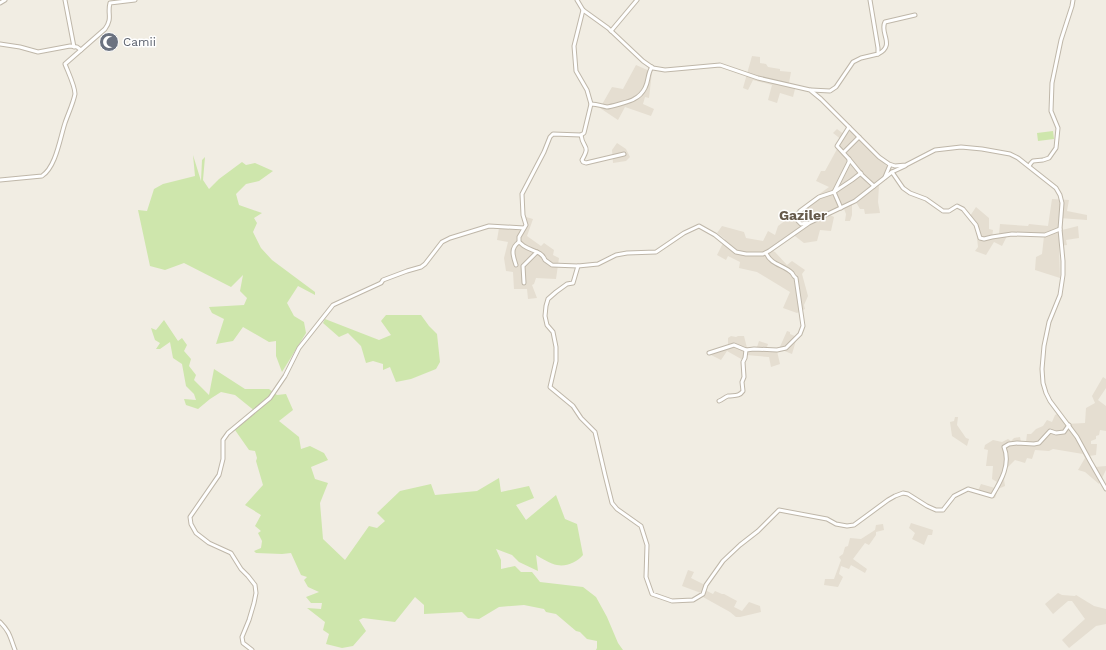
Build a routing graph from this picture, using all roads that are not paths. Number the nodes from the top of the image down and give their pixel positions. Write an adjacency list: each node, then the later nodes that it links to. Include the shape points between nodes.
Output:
1 (5, 0): 9 (street)
2 (65, 0): 14 (street)
3 (135, 0): 7 (street)
4 (577, 0): 10 (street)
5 (637, 0): 12 (street)
6 (1073, 0): 28 (street, via 1052,83 1051,111 1058,128 1056,148 1049,158 1033,162)
7 (120, 1): 15 (street, via 110,3 107,26)
8 (872, 1): 16 (street)
9 (0, 3)
10 (583, 10): 12 (street); 19 (street, via 574,46 576,72)
11 (915, 14): 16 (street, via 885,23 887,45)
12 (611, 31): 17 (street)
13 (0, 44): 14 (street, via 40,52)
14 (74, 47): 15 (street)
15 (81, 50): 32 (street, via 66,64 75,92 52,163 46,173 42,176)
16 (878, 54): 18 (street, via 853,62 836,87 830,91)
17 (652, 67): 18 (street, via 665,70 720,65 758,78); 19 (street, via 645,89 636,98 612,107)
18 (810, 90): 20 (street)
19 (592, 104): 21 (street, via 584,133)
20 (849, 127): 22 (street); 23 (street, via 837,146)
21 (581, 135): 24 (street, via 587,151 583,162); 37 (street, via 553,134 550,137 522,194 526,225)
22 (859, 137): 23 (street); 26 (street)
23 (844, 152): 25 (street)
24 (624, 154)
25 (849, 159): 30 (street); 34 (street)
26 (890, 164): 27 (street); 31 (street)
27 (906, 165): 28 (street, via 936,150 961,147 1010,154); 29 (street)
28 (1029, 166): 38 (street, via 1056,188 1060,195)
29 (892, 172): 31 (street); 38 (street, via 903,188 943,211 949,211 957,206 963,209 976,225 980,238 984,240 1012,234 1045,235)
30 (860, 173): 33 (street); 34 (street)
31 (885, 177): 33 (street)
32 (0, 180)
33 (874, 186): 35 (street)
34 (834, 192): 35 (street); 36 (street, via 819,196 800,211 798,221 801,224)
35 (841, 208): 36 (street)
36 (809, 223): 41 (street)
37 (524, 228): 39 (street); 52 (street, via 488,226 450,238 442,242 421,267 383,280 333,305 299,348 270,398 223,440 223,459 219,475 190,517 196,533 209,543 231,553 255,585 254,603 242,637 243,643)
38 (1060, 229): 48 (street, via 1063,275 1060,295 1049,322 1042,369 1046,393)
39 (519, 242): 40 (street); 42 (street, via 512,254)
40 (537, 252): 43 (street, via 552,265); 44 (street, via 523,266)
41 (766, 253): 43 (street, via 736,252 699,226 656,252 627,253 616,255 598,264); 45 (street, via 773,262 791,272 796,278 803,326 800,334 786,348)
42 (516, 265)
43 (578, 266): 48 (street, via 573,283 556,292 548,299 546,306 547,325 553,332 556,347 556,361 550,387 573,406 595,432 612,503 641,526 647,545 646,577 652,594 672,601 693,600 703,594 706,585 723,561 779,510 854,526 888,500 902,493 936,510 943,510 954,496 968,489 992,496 1004,475 1007,456 1004,447 1017,442 1039,443 1050,431 1064,432)
44 (524, 283)
45 (746, 350): 46 (street, via 734,345); 47 (street, via 743,362 743,391)
46 (709, 353)
47 (719, 401)
48 (1069, 425): 49 (street)
49 (1106, 488)
50 (0, 622): 51 (street, via 9,633)
51 (15, 650)
52 (252, 650)

